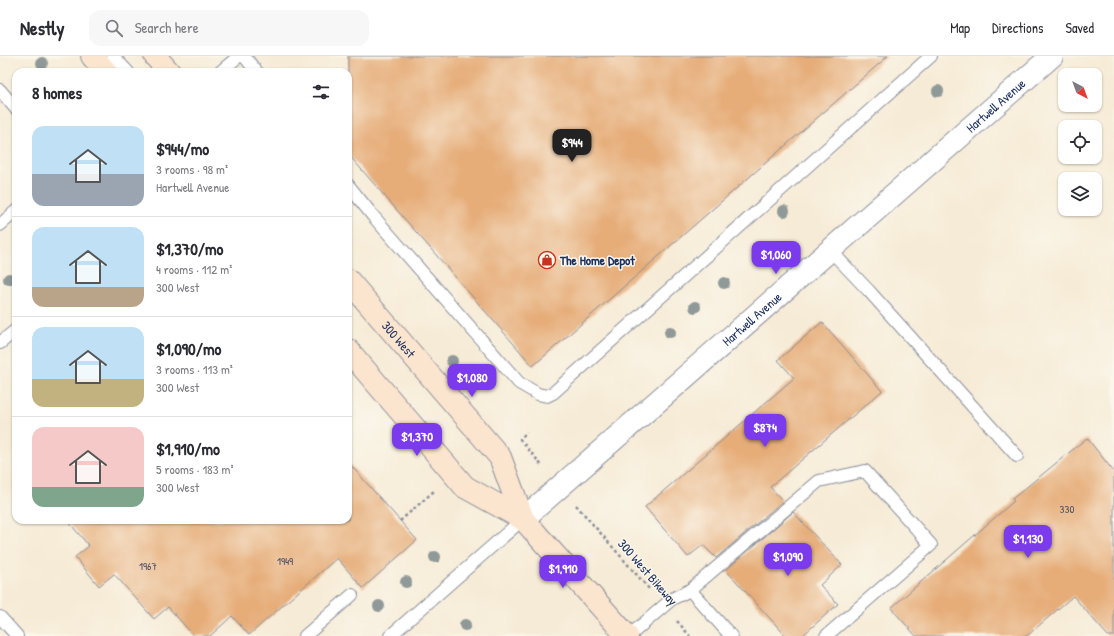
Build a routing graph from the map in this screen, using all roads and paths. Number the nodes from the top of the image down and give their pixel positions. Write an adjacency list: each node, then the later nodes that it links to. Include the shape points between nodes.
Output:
1 (92, 56): 8 (main road)
2 (113, 56): 9 (lane)
3 (155, 56): 10 (main road)
4 (239, 56): 11 (lane)
5 (244, 56): 12 (lane)
6 (931, 56): 15 (lane, via 547,396 519,384)
7 (1052, 56): 18 (street, Hartwell Avenue)
8 (102, 68)
9 (124, 68)
10 (165, 68)
11 (225, 68)
12 (254, 68)
13 (0, 90): 14 (lane)
14 (12, 104)
15 (352, 190)
16 (12, 214): 17 (lane)
17 (0, 225)
18 (830, 250): 25 (lane); 27 (street, Hartwell Avenue)
19 (352, 285): 27 (main road, 300 West, via 500,457)
20 (12, 334): 21 (lane)
21 (0, 344)
22 (352, 355): 27 (main road, 300 West, via 465,487)
23 (527, 432): 24 (path)
24 (520, 439)
25 (1017, 456)
26 (435, 491): 28 (path)
27 (523, 519): 36 (lane); 37 (main road, 300 West)
28 (400, 521)
29 (591, 522): 32 (path, 300 West Bikeway)
30 (690, 590): 32 (lane); 39 (lane); 40 (lane, via 819,481 865,471 931,545)
31 (352, 595): 35 (lane)
32 (664, 606): 37 (lane); 38 (path, 300 West Bikeway)
33 (0, 617): 34 (lane)
34 (17, 636)
35 (305, 636)
36 (390, 636)
37 (628, 636)
38 (690, 636)
39 (731, 636)
40 (826, 636)

